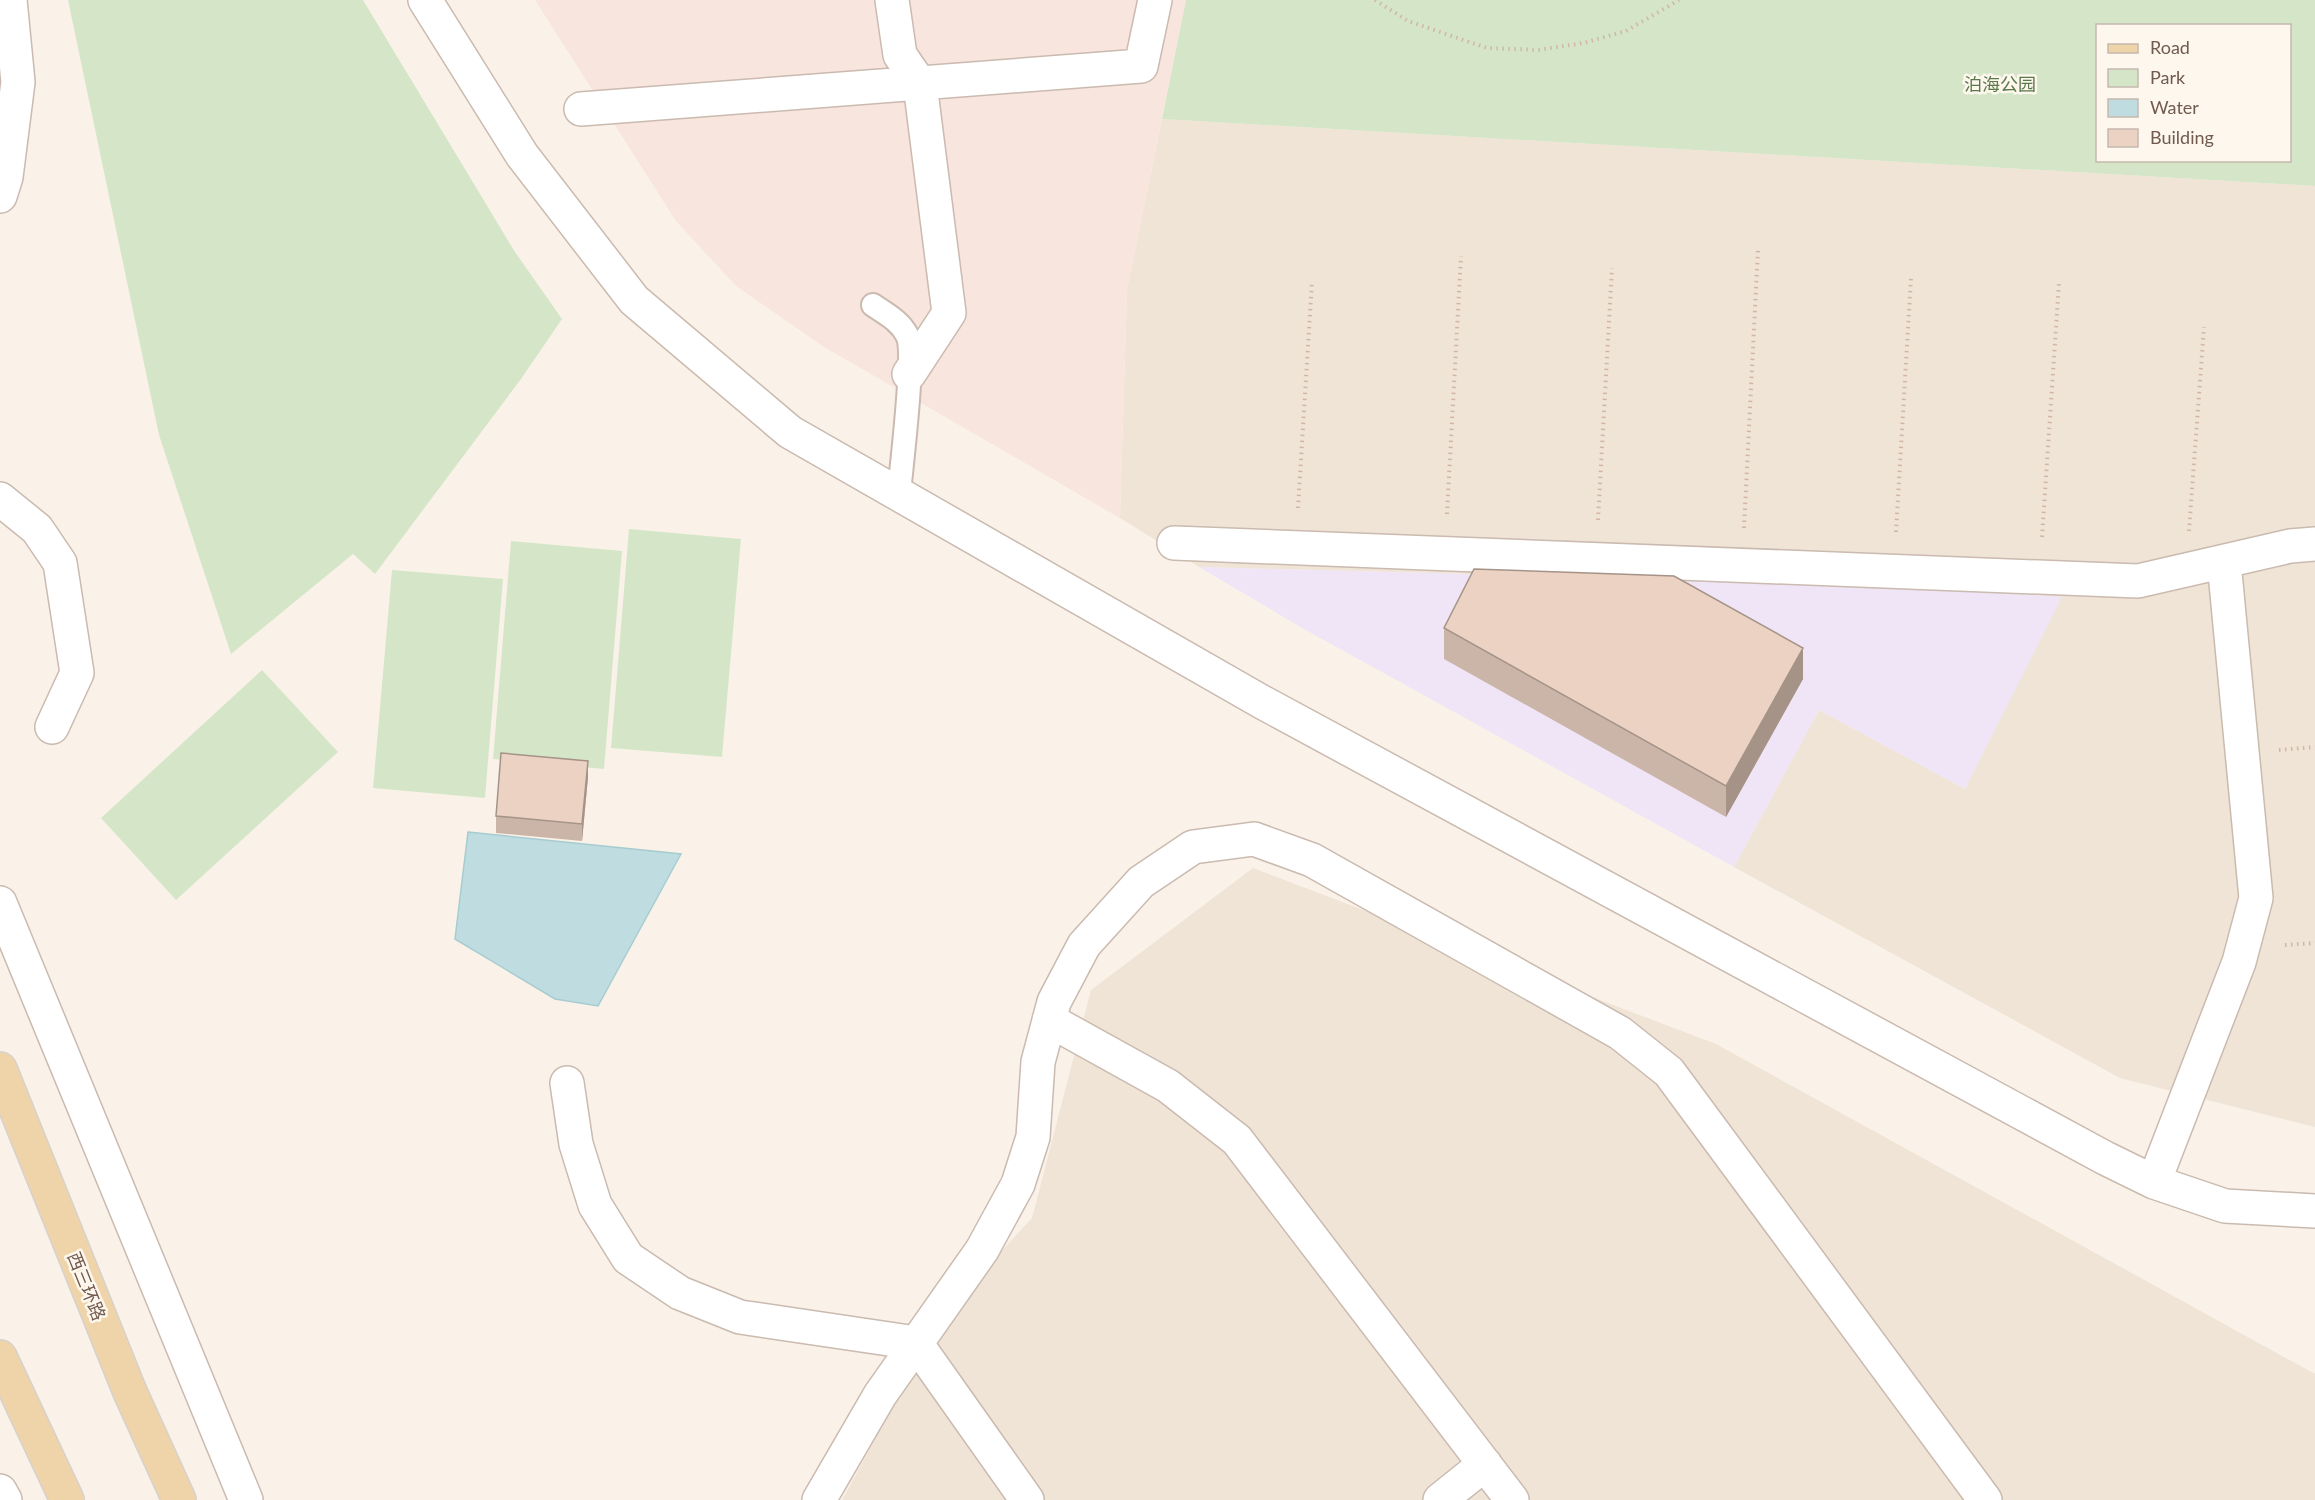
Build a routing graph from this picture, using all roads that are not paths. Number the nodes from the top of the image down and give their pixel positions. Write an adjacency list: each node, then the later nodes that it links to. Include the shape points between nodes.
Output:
1 (10, 0): 5 (street)
2 (425, 0): 11 (street, via 522,155 634,300 790,432)
3 (892, 0): 6 (street, via 900,55)
4 (1155, 0): 6 (street, via 1141,66)
5 (9, 81): 8 (street, via 6,177)
6 (920, 84): 7 (street); 10 (street, via 949,313)
7 (581, 110)
8 (0, 196)
9 (873, 305): 10 (lane, via 901,324 909,338)
10 (909, 374): 11 (lane)
11 (898, 494): 21 (street, via 1262,702)
12 (0, 499): 16 (street, via 37,529 60,563 76,673)
13 (1174, 543): 15 (street, via 2138,581)
14 (2315, 544): 15 (street)
15 (2224, 562): 21 (street, via 2256,898 2239,962)
16 (52, 727)
17 (0, 903): 30 (street)
18 (1049, 1020): 23 (street, via 1038,1062 1033,1137 1018,1184 982,1250); 25 (street, via 1168,1086 1237,1140); 35 (street, via 1054,1002 1084,945 1141,882 1193,847 1254,838 1312,860 1620,1033 1668,1072)
19 (0, 1069): 29 (main road, 西三环路, via 130,1392)
20 (567, 1083): 23 (street, via 576,1144 595,1205 628,1258 680,1293 740,1317)
21 (2154, 1182): 22 (street, via 2225,1206)
22 (2315, 1212)
23 (916, 1343): 31 (street, via 880,1395); 32 (street)
24 (0, 1358): 28 (main road)
25 (1485, 1464): 33 (street); 34 (street)
26 (0, 1491): 27 (street)
27 (5, 1500)
28 (67, 1500)
29 (179, 1500)
30 (246, 1500)
31 (819, 1500)
32 (1027, 1500)
33 (1440, 1500)
34 (1512, 1500)
35 (1985, 1500)

